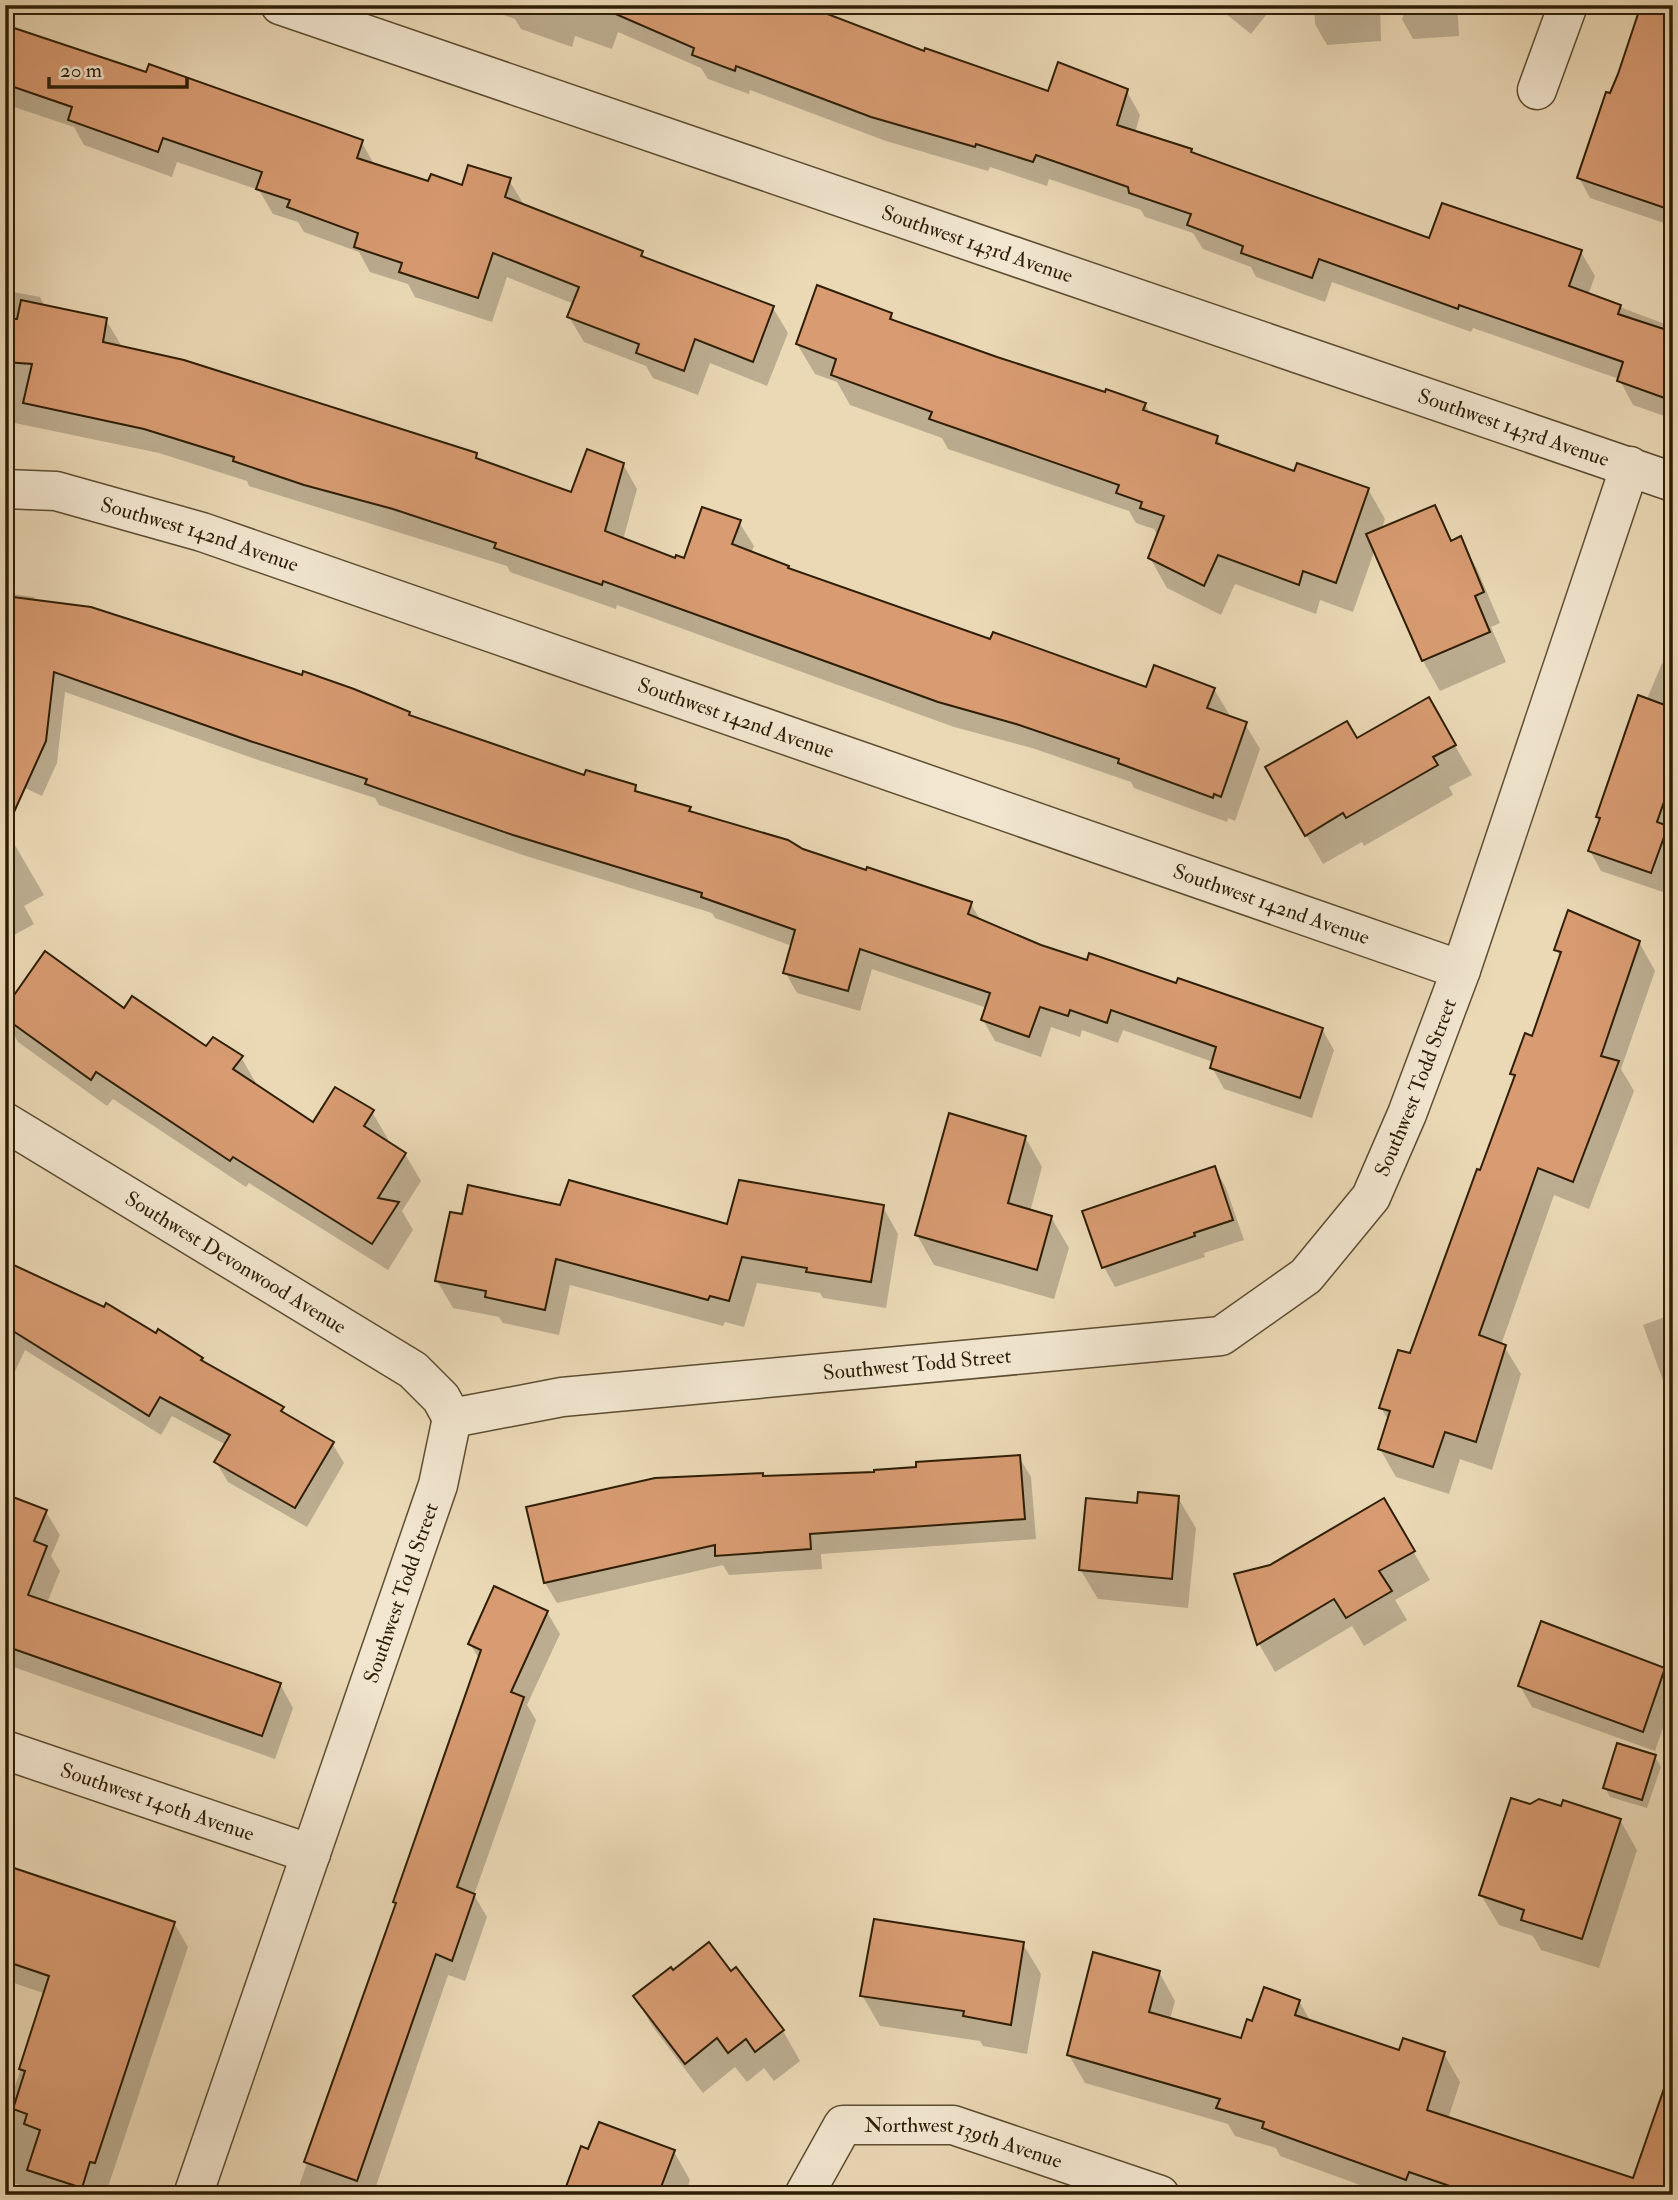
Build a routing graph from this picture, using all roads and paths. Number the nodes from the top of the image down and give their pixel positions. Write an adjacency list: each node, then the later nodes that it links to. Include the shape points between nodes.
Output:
1 (280, 5): 4 (street, Southwest 143rd Avenue)
2 (1568, 5): 3 (street)
3 (1537, 90)
4 (1630, 466): 5 (street, Southwest 143rd Avenue); 7 (street, Southwest Todd Street)
5 (1673, 482)
6 (5, 489): 7 (street, Southwest 142nd Avenue, via 56,491 202,532)
7 (1461, 970): 9 (street, Southwest Todd Street, via 1371,1197 1306,1276 1221,1336 562,1398)
8 (5, 1122): 9 (street, Southwest Devonwood Avenue, via 413,1370 442,1398)
9 (452, 1418): 11 (street, Southwest Todd Street, via 438,1485)
10 (5, 1750): 11 (street, Southwest 140th Avenue)
11 (311, 1854): 12 (street, Southwest Todd Street)
12 (193, 2195)
13 (804, 2195): 14 (street, Northwest 139th Avenue, via 843,2125 953,2125)
14 (1160, 2195)

